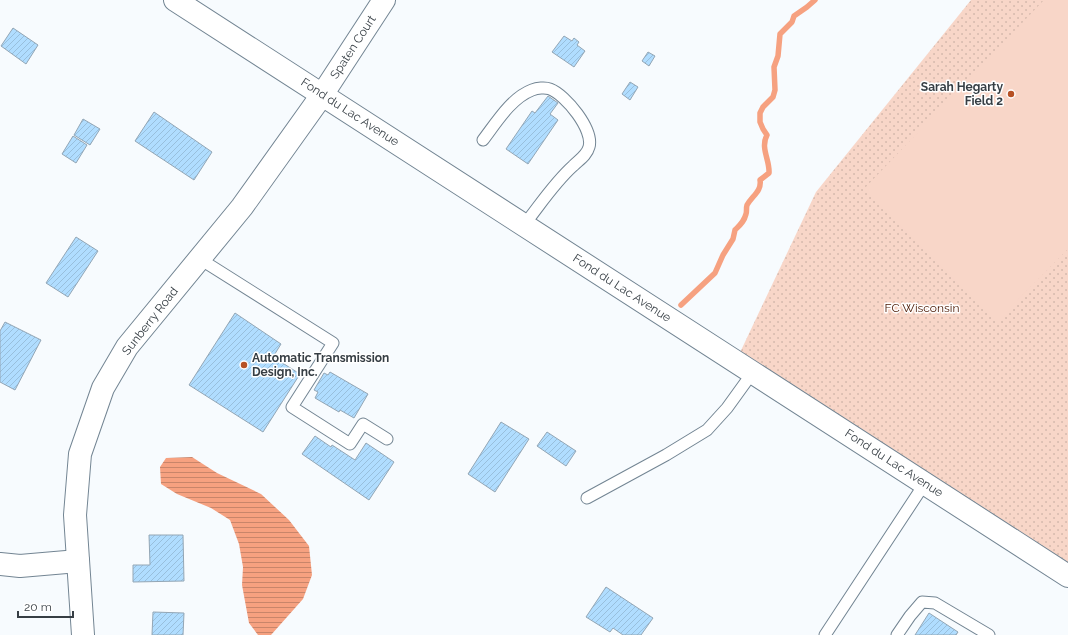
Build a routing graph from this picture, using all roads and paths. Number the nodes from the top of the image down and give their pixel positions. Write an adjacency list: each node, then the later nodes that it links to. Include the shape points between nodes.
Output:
1 (175, 0): 3 (main road, Fond du Lac Avenue)
2 (384, 0): 3 (main road, Spaten Court)
3 (322, 95): 5 (main road, Fond du Lac Avenue); 6 (main road, Sunberry Road, via 242,207)
4 (483, 140): 5 (lane, via 519,98 532,90 543,88 559,95 586,127 589,148 584,156 564,174)
5 (524, 225): 7 (main road, Fond du Lac Avenue)
6 (200, 259): 8 (lane, via 333,343 292,407 350,444 363,424); 11 (main road, Sunberry Road, via 127,346 103,388 80,454 75,515)
7 (753, 372): 9 (main road, Fond du Lac Avenue); 10 (lane, via 707,430)
8 (387, 439)
9 (925, 483): 13 (main road, Fond du Lac Avenue); 15 (lane)
10 (587, 498)
11 (78, 561): 12 (main road, via 20,566); 14 (main road, Sunberry Road)
12 (0, 564)
13 (1068, 576)
14 (83, 635)
15 (825, 635)
16 (897, 635): 17 (lane, via 922,602 935,603)
17 (989, 635)

